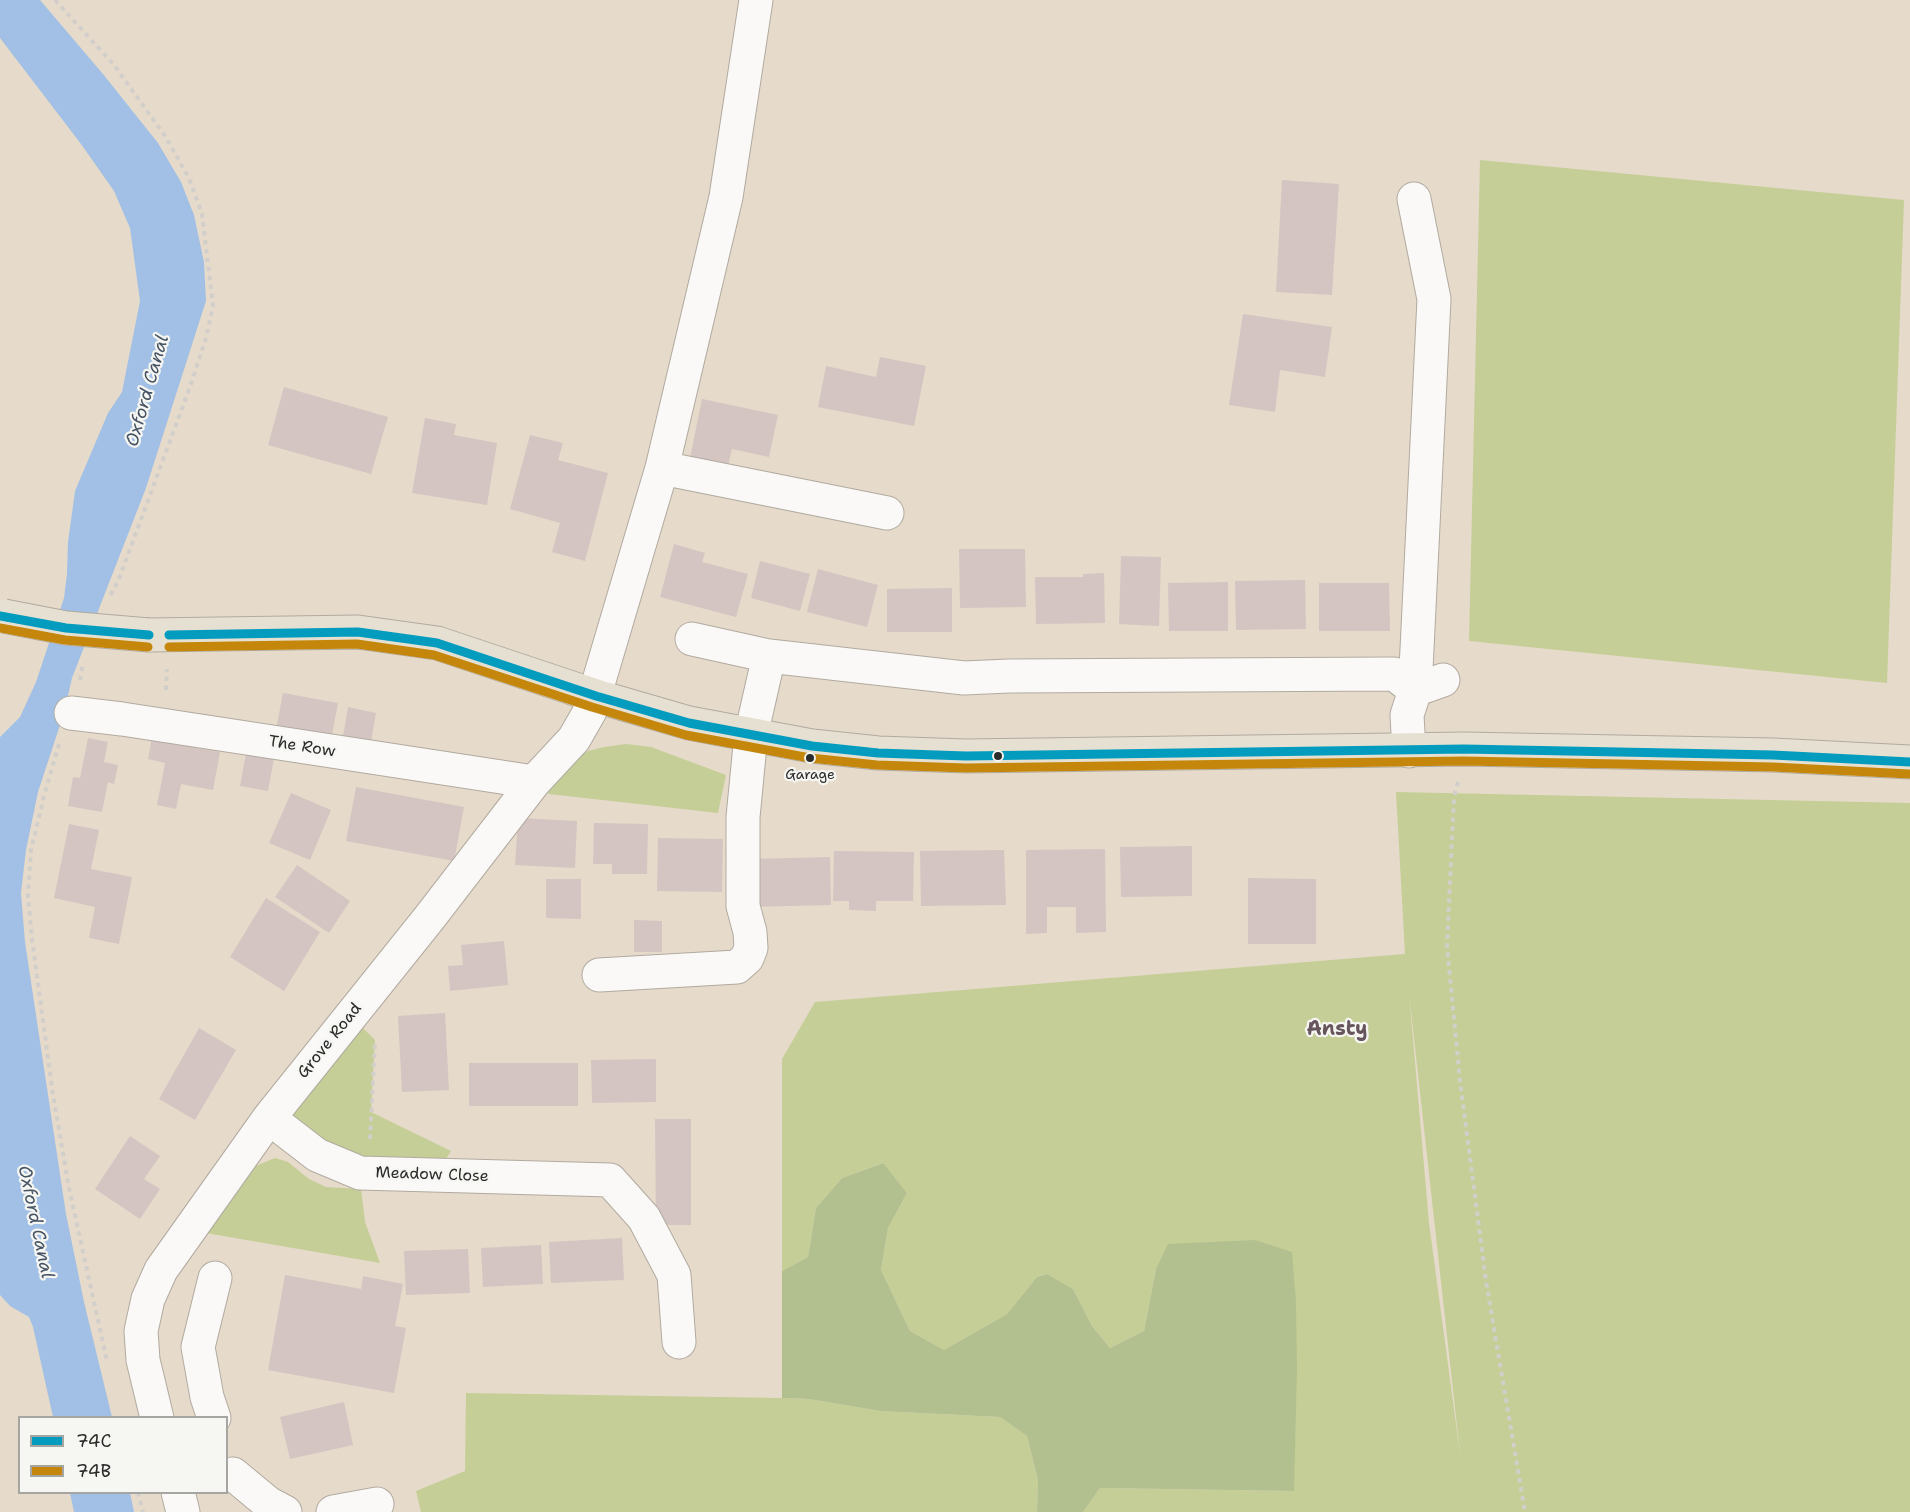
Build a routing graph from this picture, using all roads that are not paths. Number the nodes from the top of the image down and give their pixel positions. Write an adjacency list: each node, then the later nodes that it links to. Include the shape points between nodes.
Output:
1 (756, 0): 3 (street, Grove Road, via 726,197)
2 (1414, 199): 8 (street, via 1434,298)
3 (662, 468): 4 (street); 9 (street, Grove Road)
4 (887, 513)
5 (2, 616): 9 (main road, bridge, via 66,628 159,635 358,632 437,643)
6 (692, 639): 7 (street)
7 (769, 656): 8 (street, via 964,678 1394,674); 11 (street)
8 (1429, 685): 12 (street, via 1407,715)
9 (596, 696): 11 (main road, via 688,723); 14 (street, Grove Road, via 574,739)
10 (71, 713): 14 (street, The Row)
11 (751, 735): 12 (main road, via 867,752 966,756); 15 (street, via 743,817 743,906 750,932 747,957 737,968)
12 (1409, 751): 13 (main road, via 1773,755)
13 (1910, 762)
14 (534, 782): 16 (street, Grove Road)
15 (599, 975)
16 (269, 1118): 18 (street, Meadow Close, via 317,1155 360,1173 610,1180 644,1218 674,1275); 19 (street, Grove Road, via 161,1270 148,1299 141,1331 142,1350)
17 (215, 1278): 20 (street, via 198,1347)
18 (679, 1342)
19 (156, 1416)
20 (213, 1416)
21 (229, 1468): 25 (street, via 268,1503)
22 (178, 1494): 24 (street)
23 (378, 1504): 26 (street)
24 (183, 1512)
25 (285, 1512)
26 (333, 1512)

